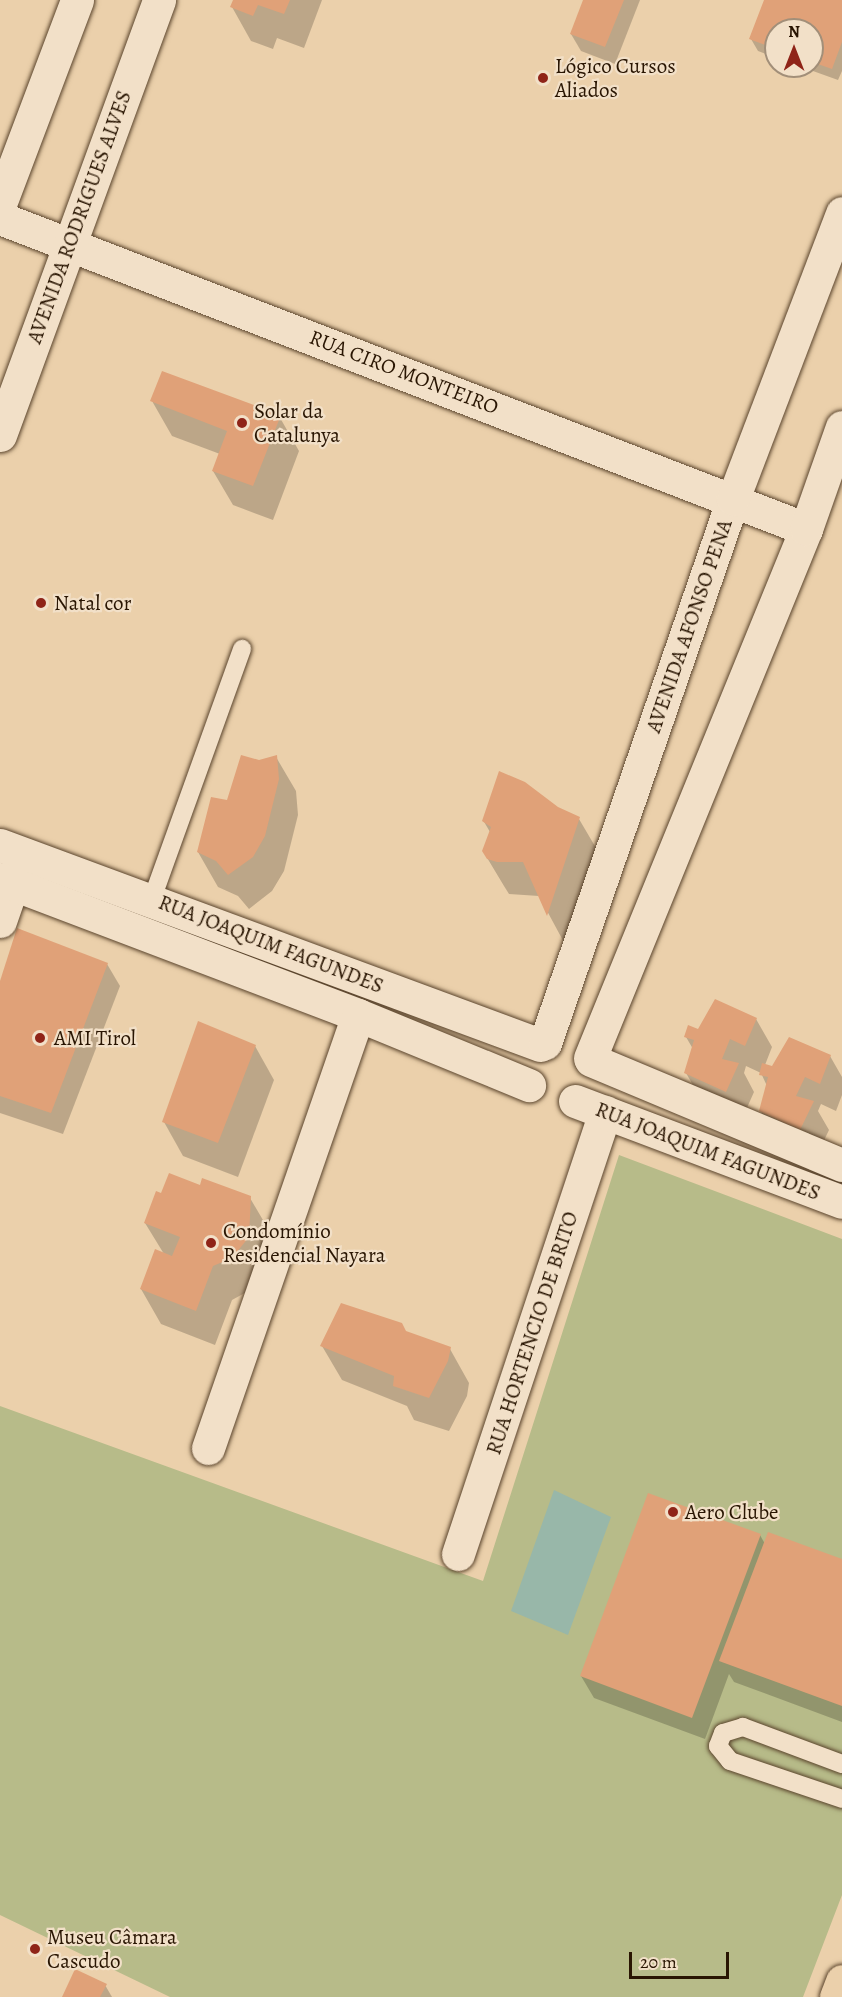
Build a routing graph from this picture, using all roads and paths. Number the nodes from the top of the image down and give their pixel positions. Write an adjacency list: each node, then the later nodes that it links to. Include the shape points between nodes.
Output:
1 (77, 0): 3 (main road)
2 (159, 0): 6 (main road, AVENIDA RODRIGUES ALVES)
3 (0, 204)
4 (842, 213): 9 (main road, AVENIDA AFONSO PENA)
5 (0, 218): 6 (main road, RUA CIRO MONTEIRO)
6 (67, 243): 8 (main road, AVENIDA RODRIGUES ALVES); 9 (main road, RUA CIRO MONTEIRO)
7 (842, 427): 10 (main road)
8 (0, 435)
9 (733, 499): 10 (main road, RUA CIRO MONTEIRO); 17 (main road, AVENIDA AFONSO PENA)
10 (806, 529): 18 (main road)
11 (242, 649): 14 (lane)
12 (0, 844): 14 (main road, RUA JOAQUIM FAGUNDES)
13 (6, 882): 15 (main road); 16 (main road, RUA JOAQUIM FAGUNDES)
14 (152, 899): 17 (main road, RUA JOAQUIM FAGUNDES)
15 (0, 921)
16 (358, 1015): 19 (main road, RUA JOAQUIM FAGUNDES); 24 (main road)
17 (543, 1044): 18 (main road, via 565,1039 576,1042); 19 (main road, via 527,1066)
18 (591, 1059): 20 (main road, via 589,1088); 22 (main road, RUA JOAQUIM FAGUNDES)
19 (529, 1085): 20 (main road, via 535,1094 554,1104)
20 (575, 1101): 21 (main road, RUA JOAQUIM FAGUNDES)
21 (605, 1112): 23 (main road, RUA JOAQUIM FAGUNDES); 25 (main road, RUA HORTENCIO DE BRITO)
22 (842, 1165)
23 (842, 1202)
24 (208, 1448)
25 (458, 1554)
26 (842, 1764): 27 (lane, via 743,1727 723,1733 718,1746 730,1761)
27 (842, 1799)
28 (842, 1981): 29 (main road)
29 (836, 1997)

